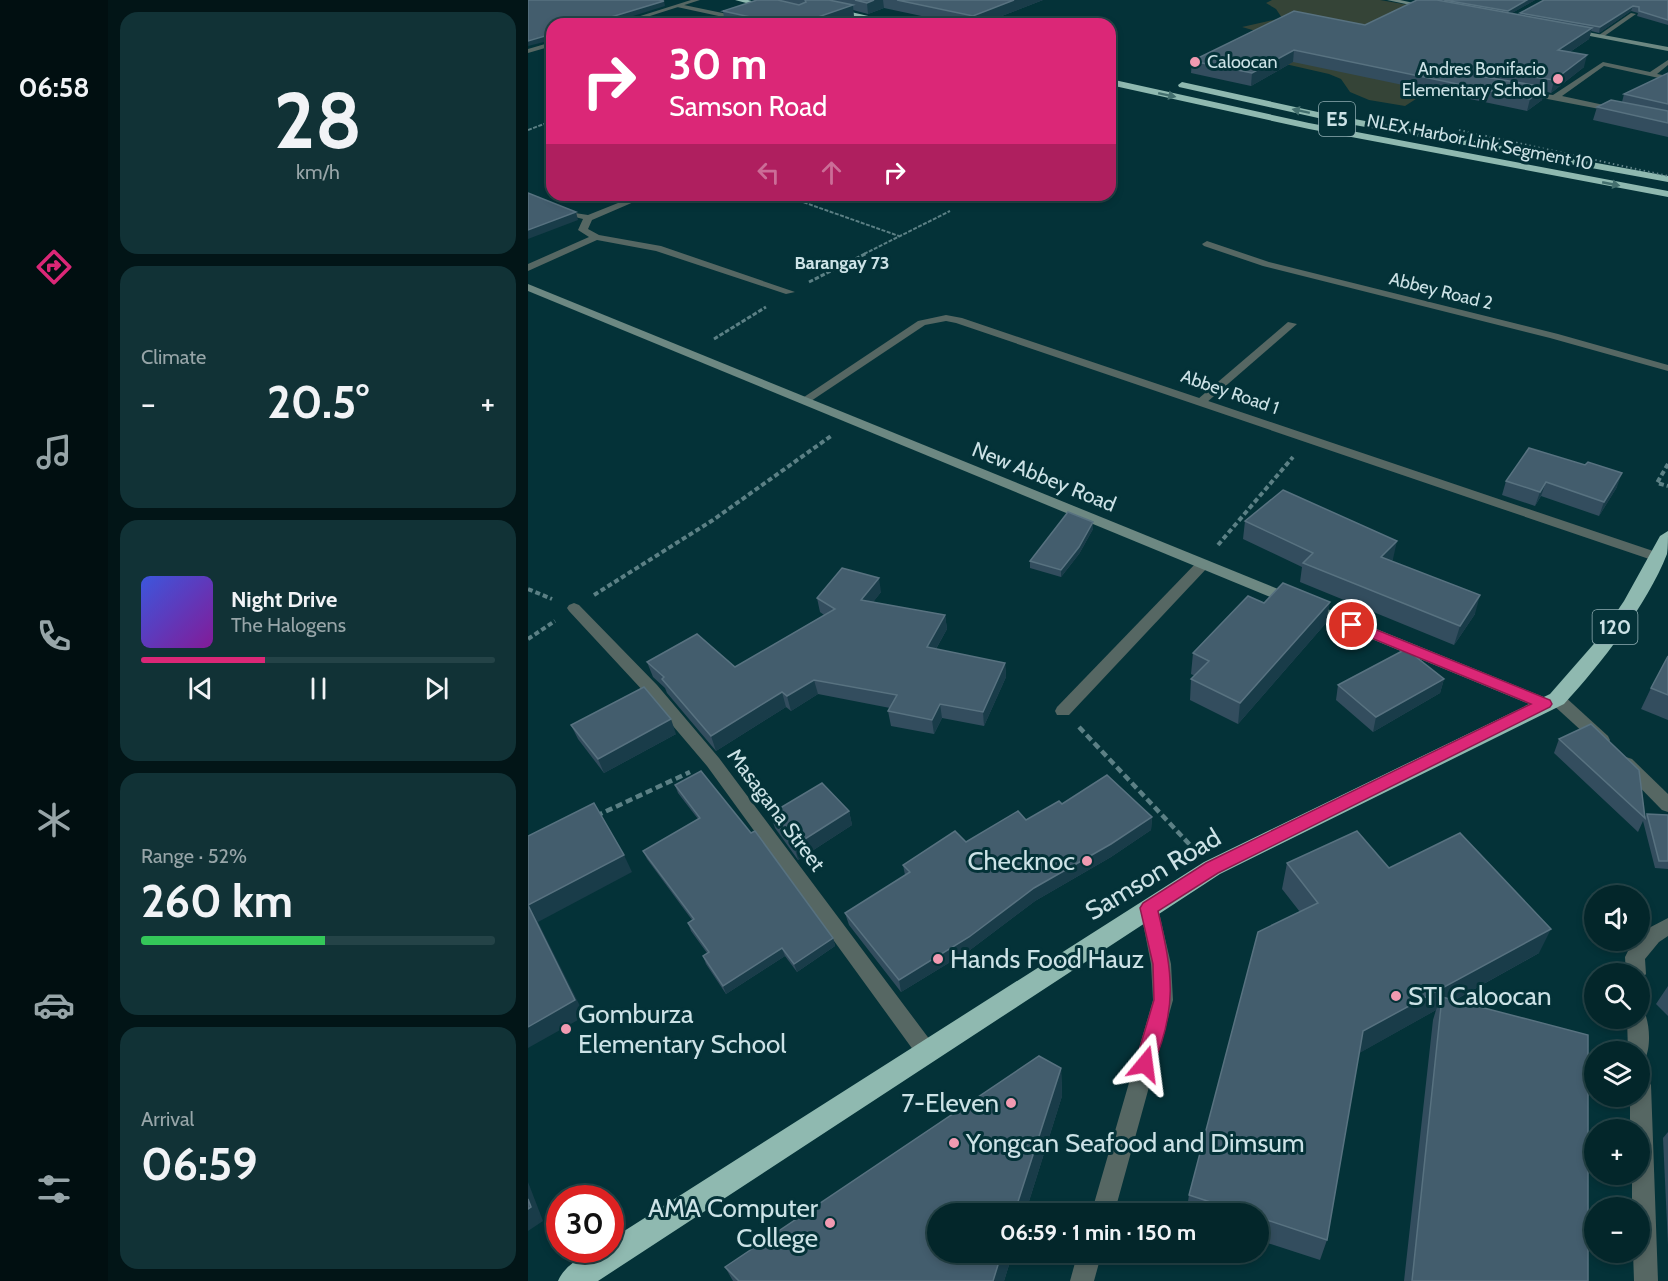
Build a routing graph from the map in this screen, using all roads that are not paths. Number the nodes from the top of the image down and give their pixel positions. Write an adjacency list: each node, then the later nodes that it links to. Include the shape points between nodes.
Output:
1 (697, 0): 8 (street)
2 (739, 0): 9 (highway)
3 (789, 0): 14 (highway)
4 (1390, 0): 7 (street)
5 (1429, 0): 7 (street)
6 (662, 2): 8 (street)
7 (1418, 5): 10 (street)
8 (679, 6): 12 (street); 13 (street)
9 (780, 9)
10 (1441, 9)
11 (1633, 14): 16 (street)
12 (638, 18)
13 (737, 18)
14 (872, 18)
15 (1566, 30): 16 (street)
16 (1601, 36): 18 (street)
17 (546, 46): 19 (street)
18 (1668, 49)
19 (528, 51)
20 (1668, 62): 21 (street)
21 (1652, 74): 22 (street); 26 (street, via 1600,65)
22 (1668, 78)
23 (1167, 82): 28 (highway, NLEX Harbor Link Segment 10 / E5, one-way to 23, via 1327,117)
24 (1116, 83): 29 (highway, NLEX Harbor Link Segment 10 / E5, one-way to 29, via 1310,126)
25 (1518, 93): 26 (street)
26 (1555, 97): 27 (street)
27 (1621, 111)
28 (1668, 179)
29 (1668, 194)
30 (631, 201): 32 (street)
31 (568, 211): 32 (street)
32 (588, 218): 33 (street, via 583,230)
33 (596, 237): 35 (street); 37 (street, via 658,248)
34 (1207, 244): 39 (street, Abbey Road 2, via 1266,264)
35 (528, 268)
36 (528, 287): 40 (street, New Abbey Road)
37 (790, 292)
38 (1292, 324): 41 (street)
39 (1668, 368)
40 (804, 401): 41 (street, Abbey Road 1, via 922,323 946,318); 44 (street, New Abbey Road)
41 (1202, 401): 43 (street, Abbey Road 1)
42 (1668, 536): 43 (highway, Samson Road / 120)
43 (1657, 557): 46 (highway, Samson Road / 120, via 1605,644 1577,680)
44 (1203, 564): 46 (street, New Abbey Road); 47 (street)
45 (574, 608): 52 (street, Masagana Street, via 713,762)
46 (1551, 701): 48 (street); 49 (highway, Samson Road / 120, via 1212,868)
47 (1063, 711)
48 (1668, 805)
49 (1149, 908): 52 (highway, Samson Road / 120); 54 (street, via 1161,964 1163,1000)
50 (1668, 926): 51 (street, via 1652,936 1635,957)
51 (1635, 963)
52 (926, 1051): 56 (highway, Samson Road / 120)
53 (1641, 1107): 58 (street)
54 (1105, 1203)
55 (1087, 1263): 57 (street)
56 (572, 1281)
57 (1082, 1281)
58 (1646, 1281)

